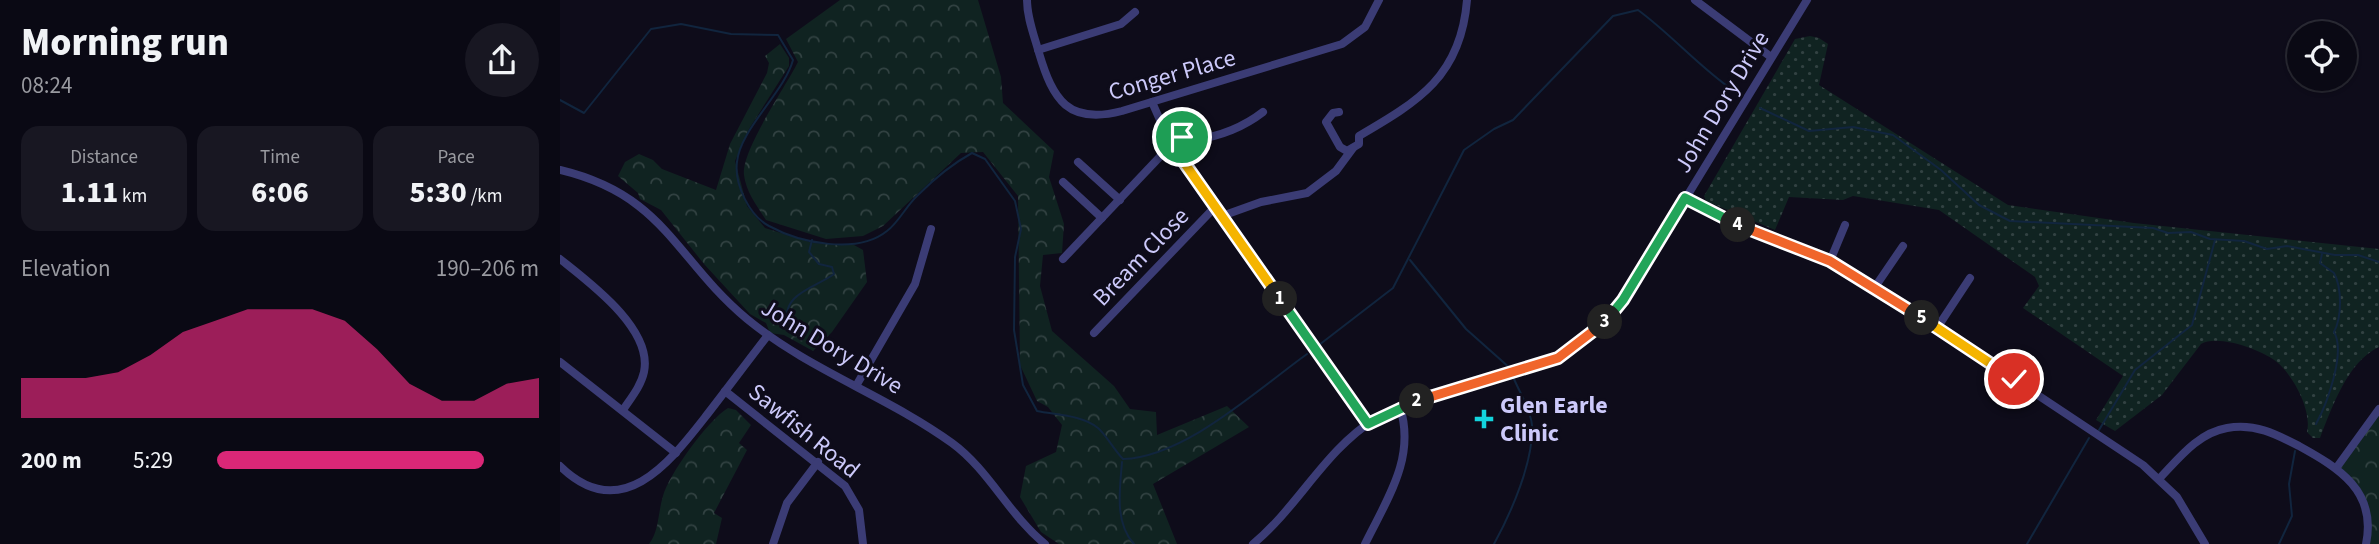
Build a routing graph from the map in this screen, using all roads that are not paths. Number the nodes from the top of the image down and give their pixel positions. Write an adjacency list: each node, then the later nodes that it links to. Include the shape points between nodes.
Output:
1 (1027, 0): 7 (street, Conger Place)
2 (1379, 0): 9 (street, Conger Place, via 1365,27 1342,44)
3 (1467, 0): 13 (street, via 1460,36 1438,79 1409,107 1359,136 1359,144)
4 (1695, 0): 8 (street)
5 (1807, 0): 8 (street, John Dory Drive)
6 (1135, 12): 7 (street, via 1121,24)
7 (1038, 50): 9 (street, Conger Place, via 1054,94 1075,112 1104,115)
8 (1772, 57): 17 (street, John Dory Drive)
9 (1152, 102): 12 (street)
10 (1263, 112): 12 (street, via 1240,127 1194,139 1180,137)
11 (1339, 112): 13 (street, via 1326,122 1342,149)
12 (1170, 143): 18 (street); 19 (street)
13 (1353, 148): 20 (street, via 1336,171 1307,193)
14 (1078, 162): 18 (street)
15 (560, 170): 32 (street, John Dory Drive, via 611,188 639,205 730,303)
16 (1063, 182): 21 (street)
17 (1685, 198): 27 (street, via 1726,220); 36 (street, John Dory Drive, via 1623,300 1586,339 1534,367)
18 (1120, 200): 21 (street)
19 (1215, 207): 20 (street); 31 (street, Bream Close)
20 (1222, 216): 39 (street)
21 (1102, 218): 26 (street)
22 (1845, 225): 27 (street)
23 (931, 229): 34 (street, via 915,284)
24 (1903, 246): 29 (street)
25 (560, 259): 38 (street, via 640,338 643,376)
26 (1063, 259)
27 (1830, 261): 29 (street)
28 (1970, 278): 30 (street)
29 (1875, 287): 30 (street)
30 (1937, 328): 44 (street)
31 (1094, 333)
32 (768, 335): 34 (street, John Dory Drive); 35 (street)
33 (560, 362): 38 (street)
34 (856, 386): 48 (street, John Dory Drive, via 958,448)
35 (725, 391): 40 (street); 41 (street, Sawfish Road)
36 (1400, 407): 39 (street, John Dory Drive); 50 (street, via 1406,429 1404,461)
37 (2379, 409): 42 (street)
38 (623, 410): 40 (street)
39 (1368, 424): 49 (street, John Dory Drive)
40 (676, 453): 43 (street, via 650,478 621,488 597,487)
41 (818, 462): 46 (street, via 788,503); 47 (street, Sawfish Road, via 856,501)
42 (2337, 467): 44 (street, via 2268,431 2237,427 2202,438); 51 (street, via 2360,496 2367,517)
43 (562, 473)
44 (2160, 479): 45 (street, via 2185,508)
45 (2202, 543)
46 (774, 544)
47 (863, 544)
48 (1045, 544)
49 (1253, 544)
50 (1364, 544)
51 (2366, 544)

